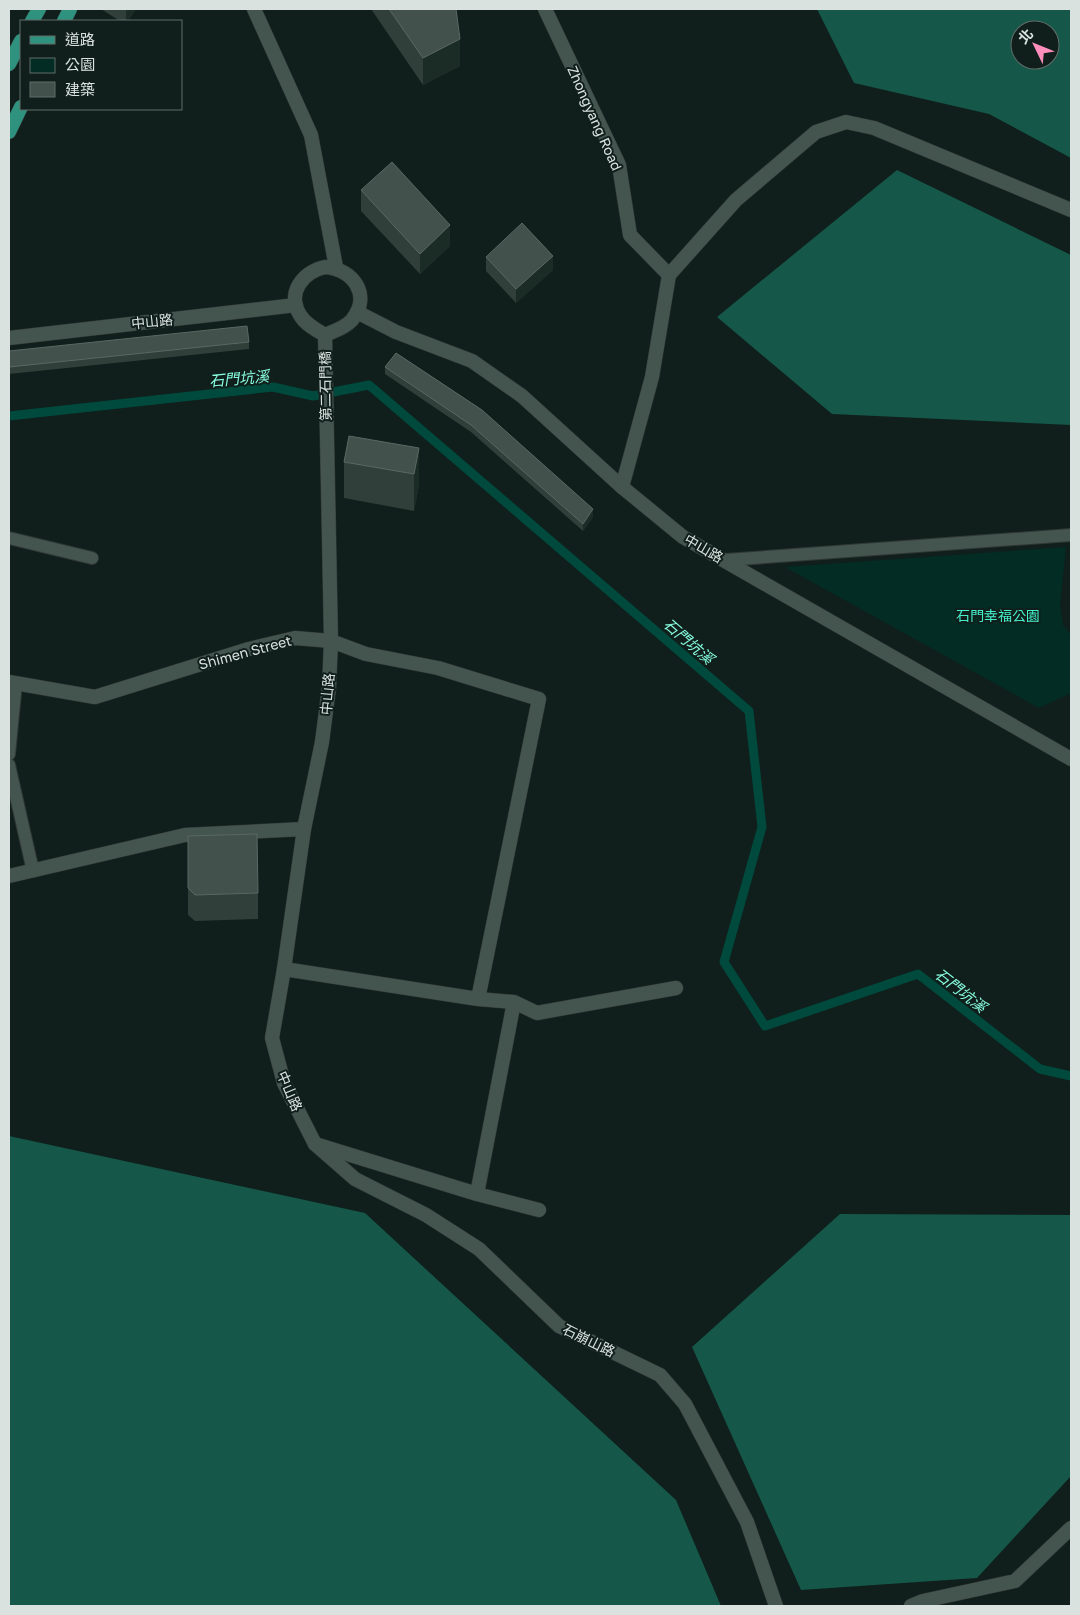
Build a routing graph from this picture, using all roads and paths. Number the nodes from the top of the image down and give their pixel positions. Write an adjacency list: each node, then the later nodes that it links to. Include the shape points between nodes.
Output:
1 (254, 9): 8 (street, via 310,135)
2 (545, 9): 9 (street, Zhongyang Road, via 619,165 630,235)
3 (20, 42): 4 (main road)
4 (9, 64)
5 (20, 109): 6 (main road)
6 (9, 132)
7 (1071, 210): 9 (street, via 874,128 846,122 816,132 736,200)
8 (336, 268): 10 (street, via 314,269 305,276 299,284); 11 (street, via 346,272 359,290)
9 (669, 275): 15 (street, via 652,377)
10 (296, 304): 12 (street, via 305,322); 13 (street, 中山路)
11 (357, 312): 12 (street, via 344,327); 15 (street, 中山路, via 396,332 472,361 522,396)
12 (325, 335): 14 (street, 第二石門橋)
13 (9, 338)
14 (326, 436): 20 (street, 中山路)
15 (622, 487): 19 (street, 中山路, via 683,537)
16 (1071, 535): 19 (lane)
17 (9, 538): 18 (lane)
18 (92, 558)
19 (725, 560): 23 (street, 中山路)
20 (330, 641): 21 (street, Shimen Street, via 295,638 95,697); 25 (street, 中山路, via 329,688 322,742); 30 (street, Shimen Street, via 366,654 438,668 539,699)
21 (12, 682): 22 (lane)
22 (9, 754)
23 (1071, 758)
24 (9, 766): 26 (lane)
25 (304, 829): 26 (street, via 185,835); 28 (street, 中山路)
26 (33, 871): 27 (street)
27 (9, 876)
28 (284, 968): 30 (street); 32 (street, 中山路, via 272,1038 284,1083)
29 (676, 988): 31 (street, via 538,1013)
30 (478, 999): 31 (street)
31 (514, 1002): 33 (street)
32 (315, 1144): 33 (street); 36 (street, 石崩山路, via 355,1179 426,1215 479,1249 559,1326 660,1375 685,1404 748,1522)
33 (477, 1194): 34 (street)
34 (539, 1210)
35 (1071, 1528): 37 (street, via 1016,1581)
36 (776, 1606)
37 (911, 1606)

